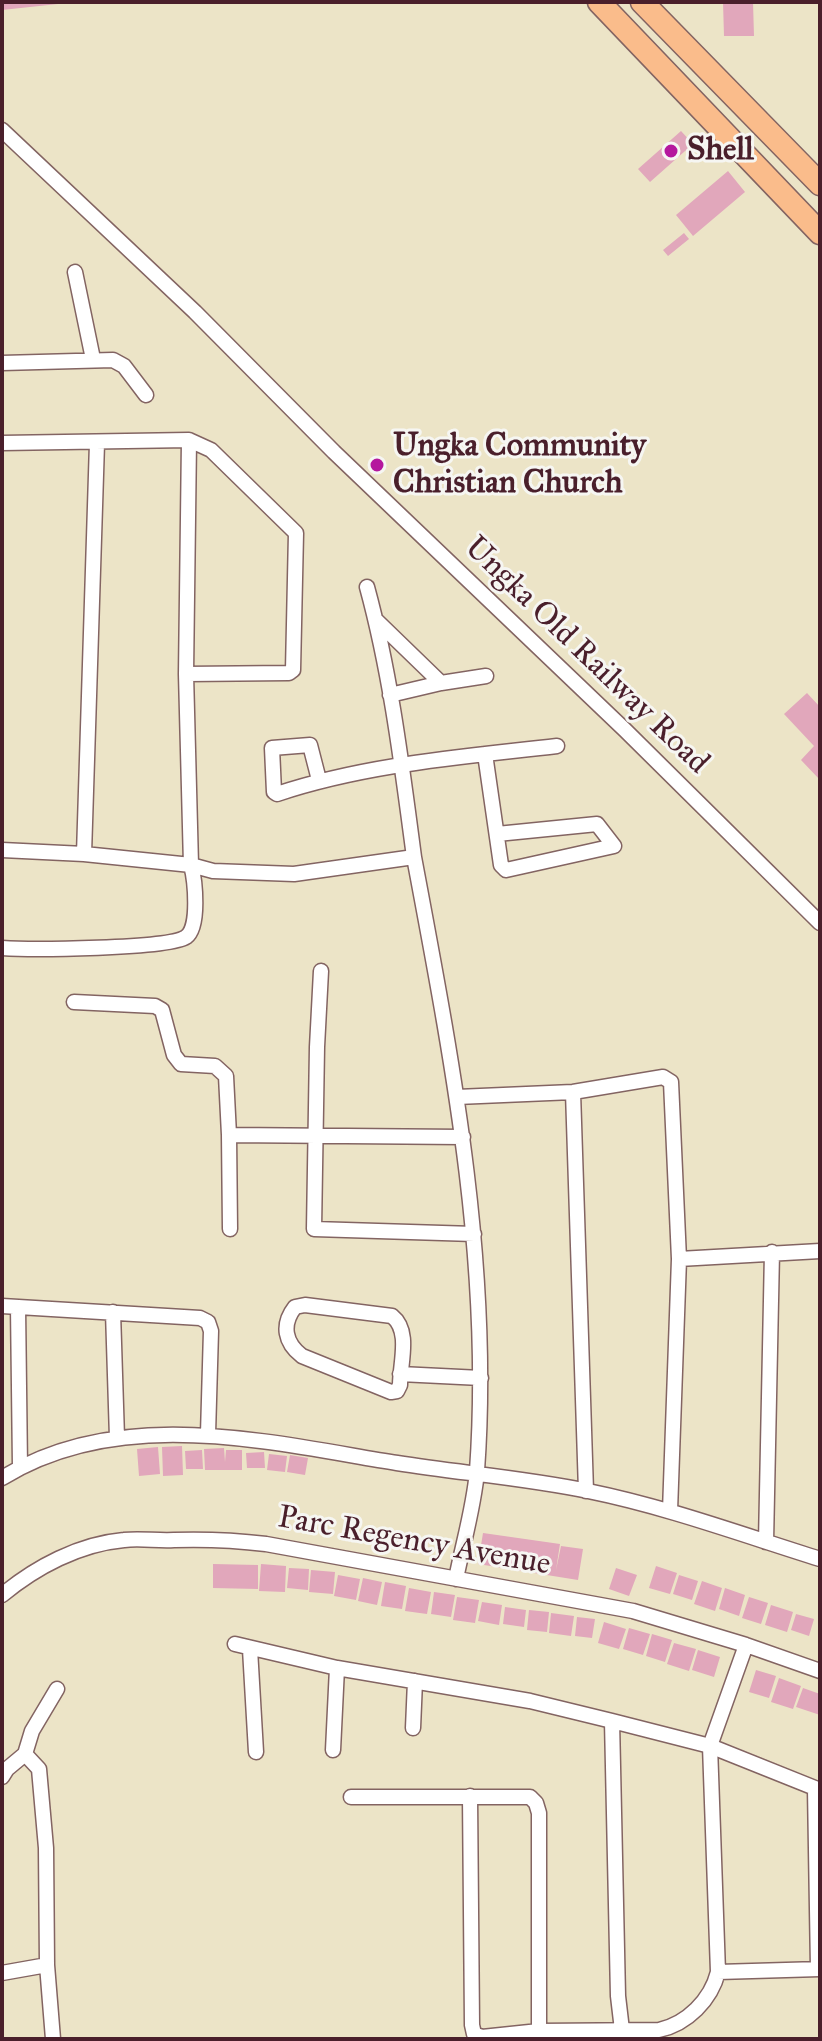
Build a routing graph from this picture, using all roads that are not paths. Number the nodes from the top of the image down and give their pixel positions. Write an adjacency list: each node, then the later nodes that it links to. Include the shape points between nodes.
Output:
1 (599, 2): 5 (main road)
2 (642, 2): 4 (main road)
3 (2, 130): 28 (street, Ungka Old Railway Road)
4 (820, 184)
5 (820, 233)
6 (75, 272): 7 (street)
7 (93, 359): 8 (street); 9 (street, via 118,362)
8 (2, 363)
9 (146, 395)
10 (189, 440): 12 (street); 15 (street); 15 (street, via 211,450 296,533 293,670)
11 (2, 443): 12 (street)
12 (97, 443): 25 (street)
13 (367, 587): 14 (street)
14 (377, 621): 17 (street); 18 (street)
15 (186, 674): 27 (street)
16 (486, 676): 17 (street)
17 (441, 683): 18 (street)
18 (390, 695): 21 (street)
19 (557, 746): 20 (street)
20 (485, 754): 21 (street); 23 (street)
21 (402, 765): 22 (street); 26 (street)
22 (319, 780)
23 (497, 834): 23 (street, via 506,870 614,844 597,824)
24 (2, 850): 25 (street)
25 (84, 854): 27 (street)
26 (414, 857): 27 (street, via 294,874 213,871); 33 (street)
27 (191, 865): 29 (street, via 195,912 184,938 103,947)
28 (820, 923)
29 (2, 948)
30 (321, 971): 35 (street)
31 (74, 1002): 34 (street, via 162,1010 181,1064 215,1066 226,1076)
32 (573, 1092): 33 (street); 41 (street, via 663,1077 671,1082); 52 (street)
33 (457, 1097): 36 (street)
34 (229, 1135): 35 (street); 37 (street)
35 (316, 1137): 36 (street); 38 (street, via 314,1229)
36 (463, 1137): 38 (street)
37 (230, 1229)
38 (474, 1234): 46 (street)
39 (820, 1251): 40 (street)
40 (772, 1252): 41 (street); 54 (street)
41 (679, 1259): 53 (street)
42 (2, 1306): 43 (street)
43 (18, 1307): 44 (street); 49 (street)
44 (113, 1312): 47 (street, via 208,1322); 48 (street)
45 (400, 1374): 45 (street, via 403,1334 401,1322 392,1316 305,1305 289,1315 286,1336 302,1356 391,1392 397,1391); 46 (street)
46 (481, 1378): 50 (street)
47 (208, 1434): 48 (street); 50 (street)
48 (117, 1438): 49 (street, via 64,1448)
49 (20, 1467): 51 (street)
50 (477, 1475): 52 (street); 56 (street)
51 (2, 1478)
52 (586, 1491): 53 (street)
53 (670, 1511): 54 (street)
54 (766, 1542): 55 (street)
55 (820, 1559)
56 (456, 1579): 57 (street, Parc Regency Avenue, via 216,1538 124,1540 58,1559); 59 (street, Parc Regency Avenue, via 633,1611)
57 (2, 1595)
58 (235, 1644): 60 (street)
59 (746, 1645): 62 (street, Parc Regency Avenue); 67 (street)
60 (250, 1649): 61 (street); 69 (street)
61 (337, 1668): 63 (street); 68 (street)
62 (820, 1671)
63 (415, 1681): 65 (street); 66 (street)
64 (57, 1689): 70 (street)
65 (612, 1721): 67 (street); 79 (street)
66 (413, 1728)
67 (710, 1746): 72 (street); 77 (street)
68 (333, 1750)
69 (256, 1752)
70 (25, 1754): 71 (street); 75 (street, via 39,1769)
71 (2, 1777)
72 (817, 1790): 76 (street)
73 (470, 1796): 74 (street); 80 (street, via 530,1797 539,1813); 80 (street, via 474,2034)
74 (351, 1797)
75 (47, 1965): 78 (street); 81 (street)
76 (819, 1969): 77 (street)
77 (718, 1972): 79 (street, via 708,1994 677,2025)
78 (2, 1973)
79 (622, 2030): 80 (street)
80 (539, 2031)
81 (53, 2039)

